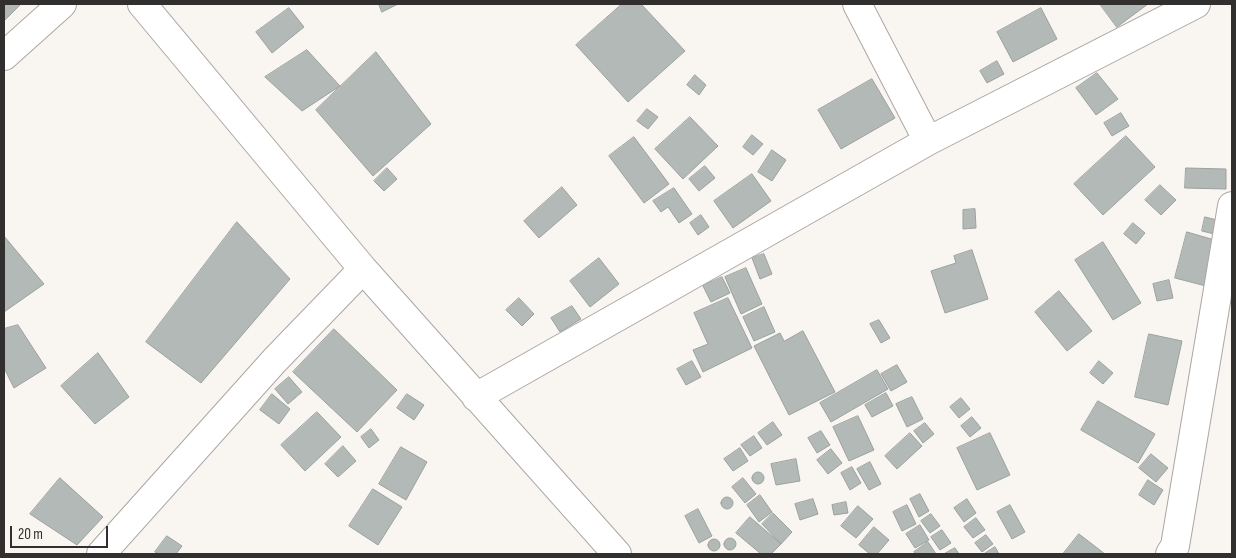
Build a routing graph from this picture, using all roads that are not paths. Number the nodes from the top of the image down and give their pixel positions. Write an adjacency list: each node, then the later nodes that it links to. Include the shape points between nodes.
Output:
1 (62, 4): 5 (street)
2 (142, 4): 8 (street)
3 (857, 4): 6 (street)
4 (1196, 4): 6 (street)
5 (4, 56)
6 (928, 141): 9 (street)
7 (1232, 206): 12 (street, via 1175,546)
8 (363, 269): 9 (street); 10 (street, via 275,360)
9 (476, 397): 11 (street)
10 (101, 554)
11 (617, 554)
12 (1170, 554)

